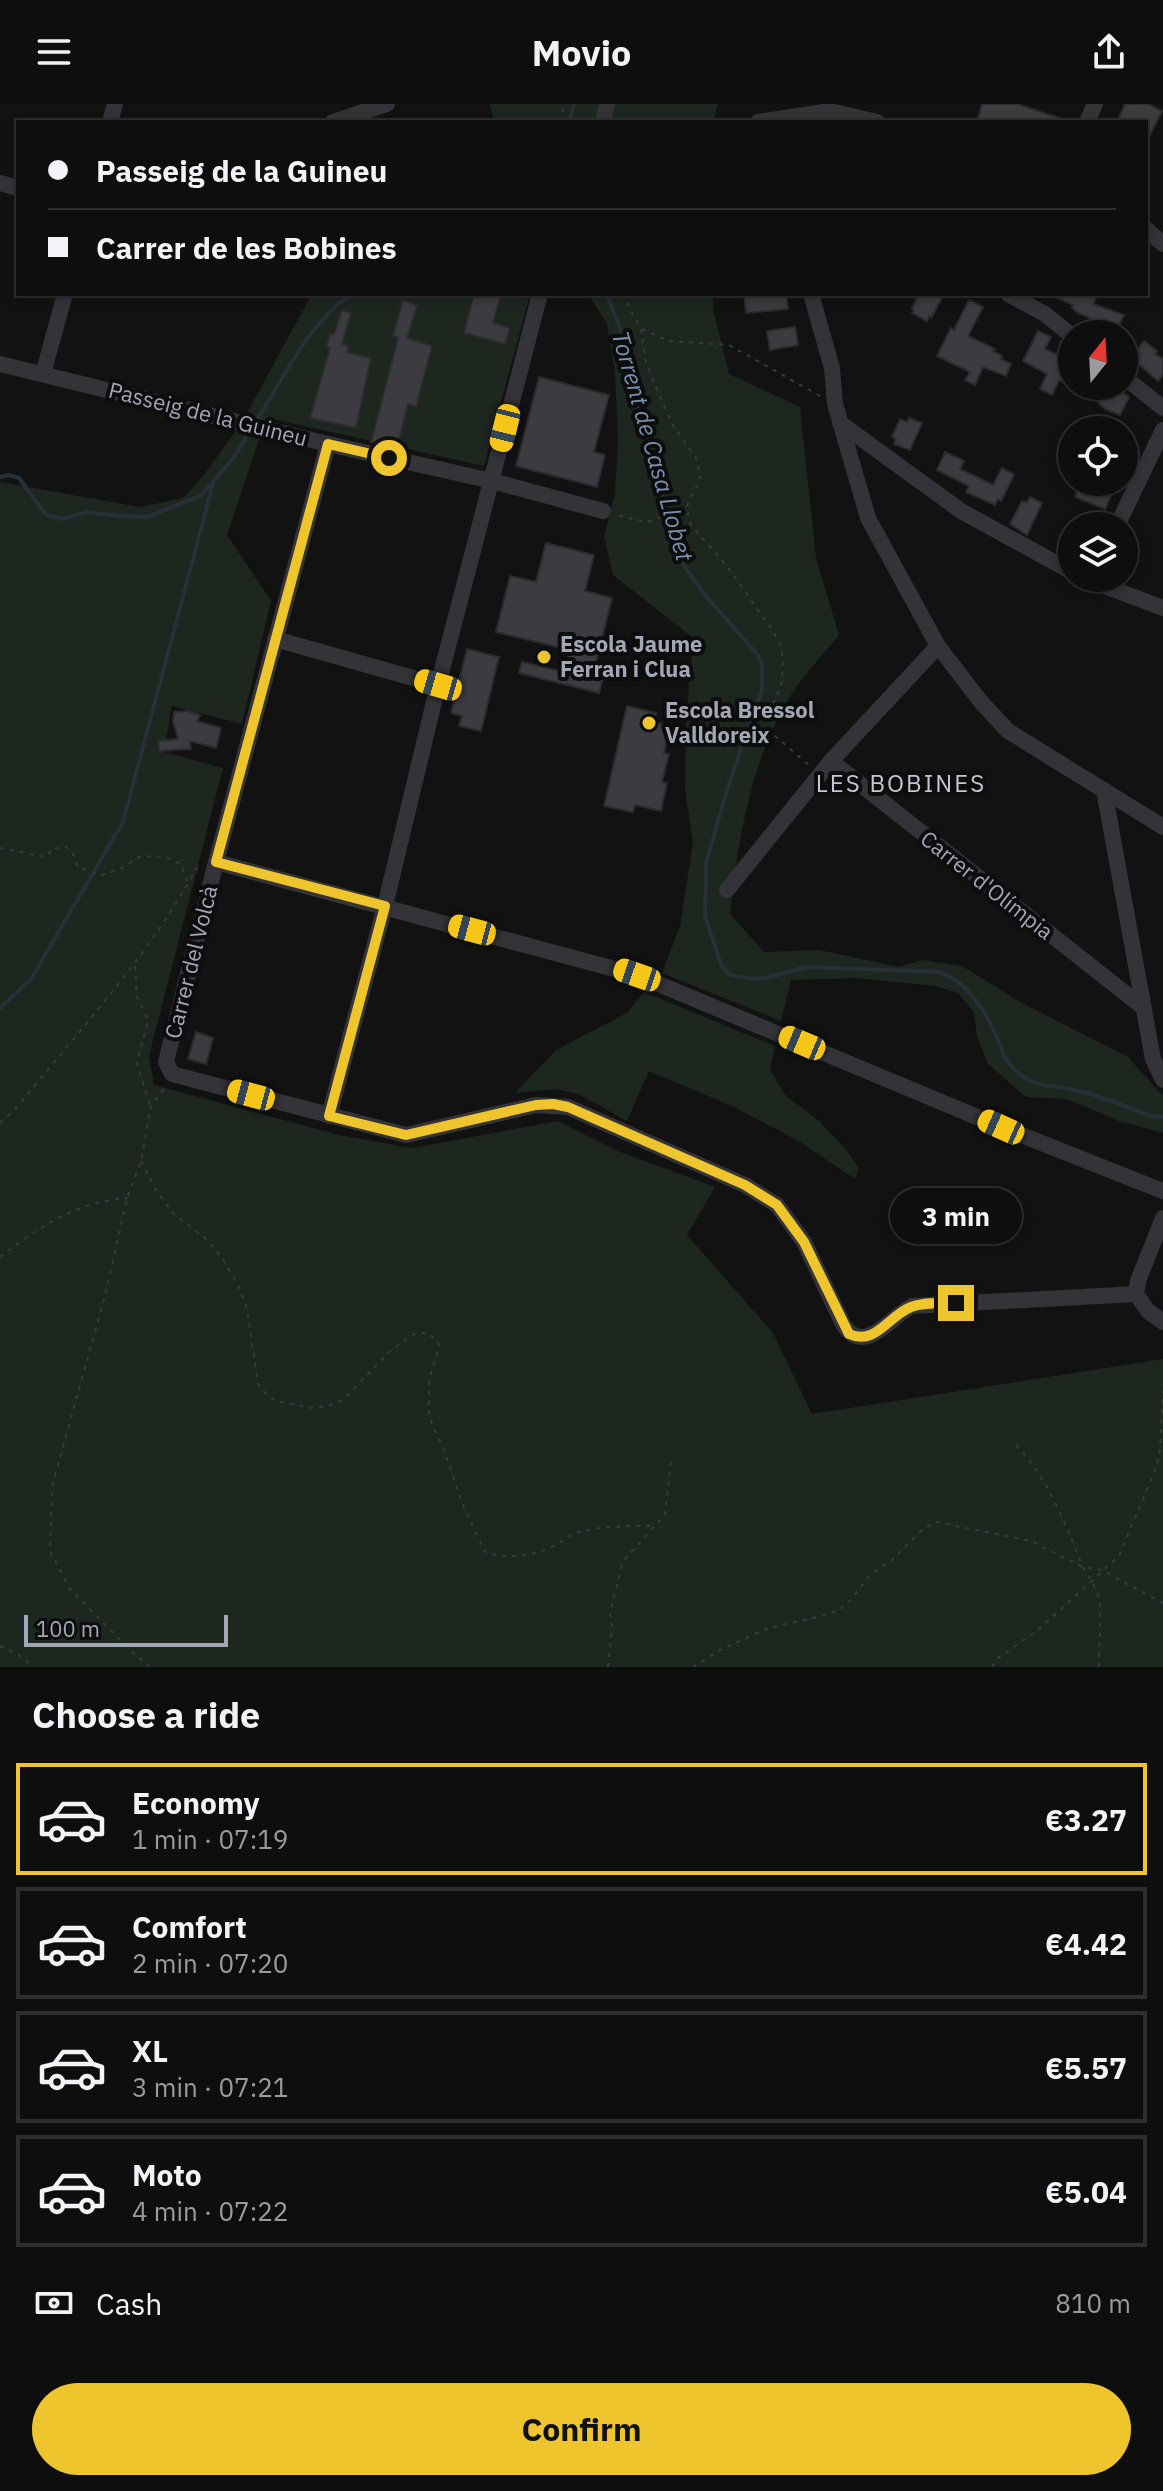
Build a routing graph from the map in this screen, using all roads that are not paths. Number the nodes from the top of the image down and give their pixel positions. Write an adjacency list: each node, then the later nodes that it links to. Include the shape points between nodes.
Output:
1 (343, 104): 3 (street)
2 (387, 104): 3 (street)
3 (370, 112): 5 (street)
4 (830, 112): 6 (street); 7 (street)
5 (340, 120)
6 (772, 120)
7 (868, 120)
8 (1148, 231): 9 (street)
9 (1163, 244)
10 (64, 296): 16 (street)
11 (539, 296): 22 (street)
12 (812, 296): 19 (street, via 832,368)
13 (1012, 296): 14 (street)
14 (1058, 325)
15 (0, 364): 16 (street, Passeig de la Guineu)
16 (43, 374): 21 (street, Passeig de la Guineu)
17 (1138, 388): 18 (street)
18 (1163, 408)
19 (840, 423): 25 (street, via 961,511); 29 (street, via 868,518)
20 (1163, 430): 24 (street)
21 (328, 444): 22 (street, Passeig de la Guineu); 28 (street, Carrer del Volcà)
22 (492, 481): 23 (street, Passeig de la Guineu); 30 (street)
23 (603, 511)
24 (1124, 512)
25 (1058, 564)
26 (1122, 592): 27 (street)
27 (1163, 608)
28 (275, 639): 30 (street); 34 (street, Carrer del Volcà)
29 (938, 646): 31 (street); 32 (street, via 1008,731)
30 (438, 685): 36 (street)
31 (831, 761): 35 (street); 37 (street, Carrer d'Olímpia)
32 (1104, 790): 33 (street); 37 (street)
33 (1163, 827)
34 (216, 862): 36 (street); 39 (street, Carrer del Volcà, via 169,1068)
35 (727, 890)
36 (385, 906): 39 (street); 40 (street, via 637,975)
37 (1144, 1008): 38 (street, via 1153,1059)
38 (1163, 1080)
39 (329, 1116): 42 (street, via 406,1135 536,1105 568,1107 745,1185 777,1205 804,1242 849,1334 858,1338 877,1333 912,1306)
40 (1163, 1191)
41 (1163, 1218): 42 (street)
42 (1136, 1294): 43 (street)
43 (1163, 1322)

